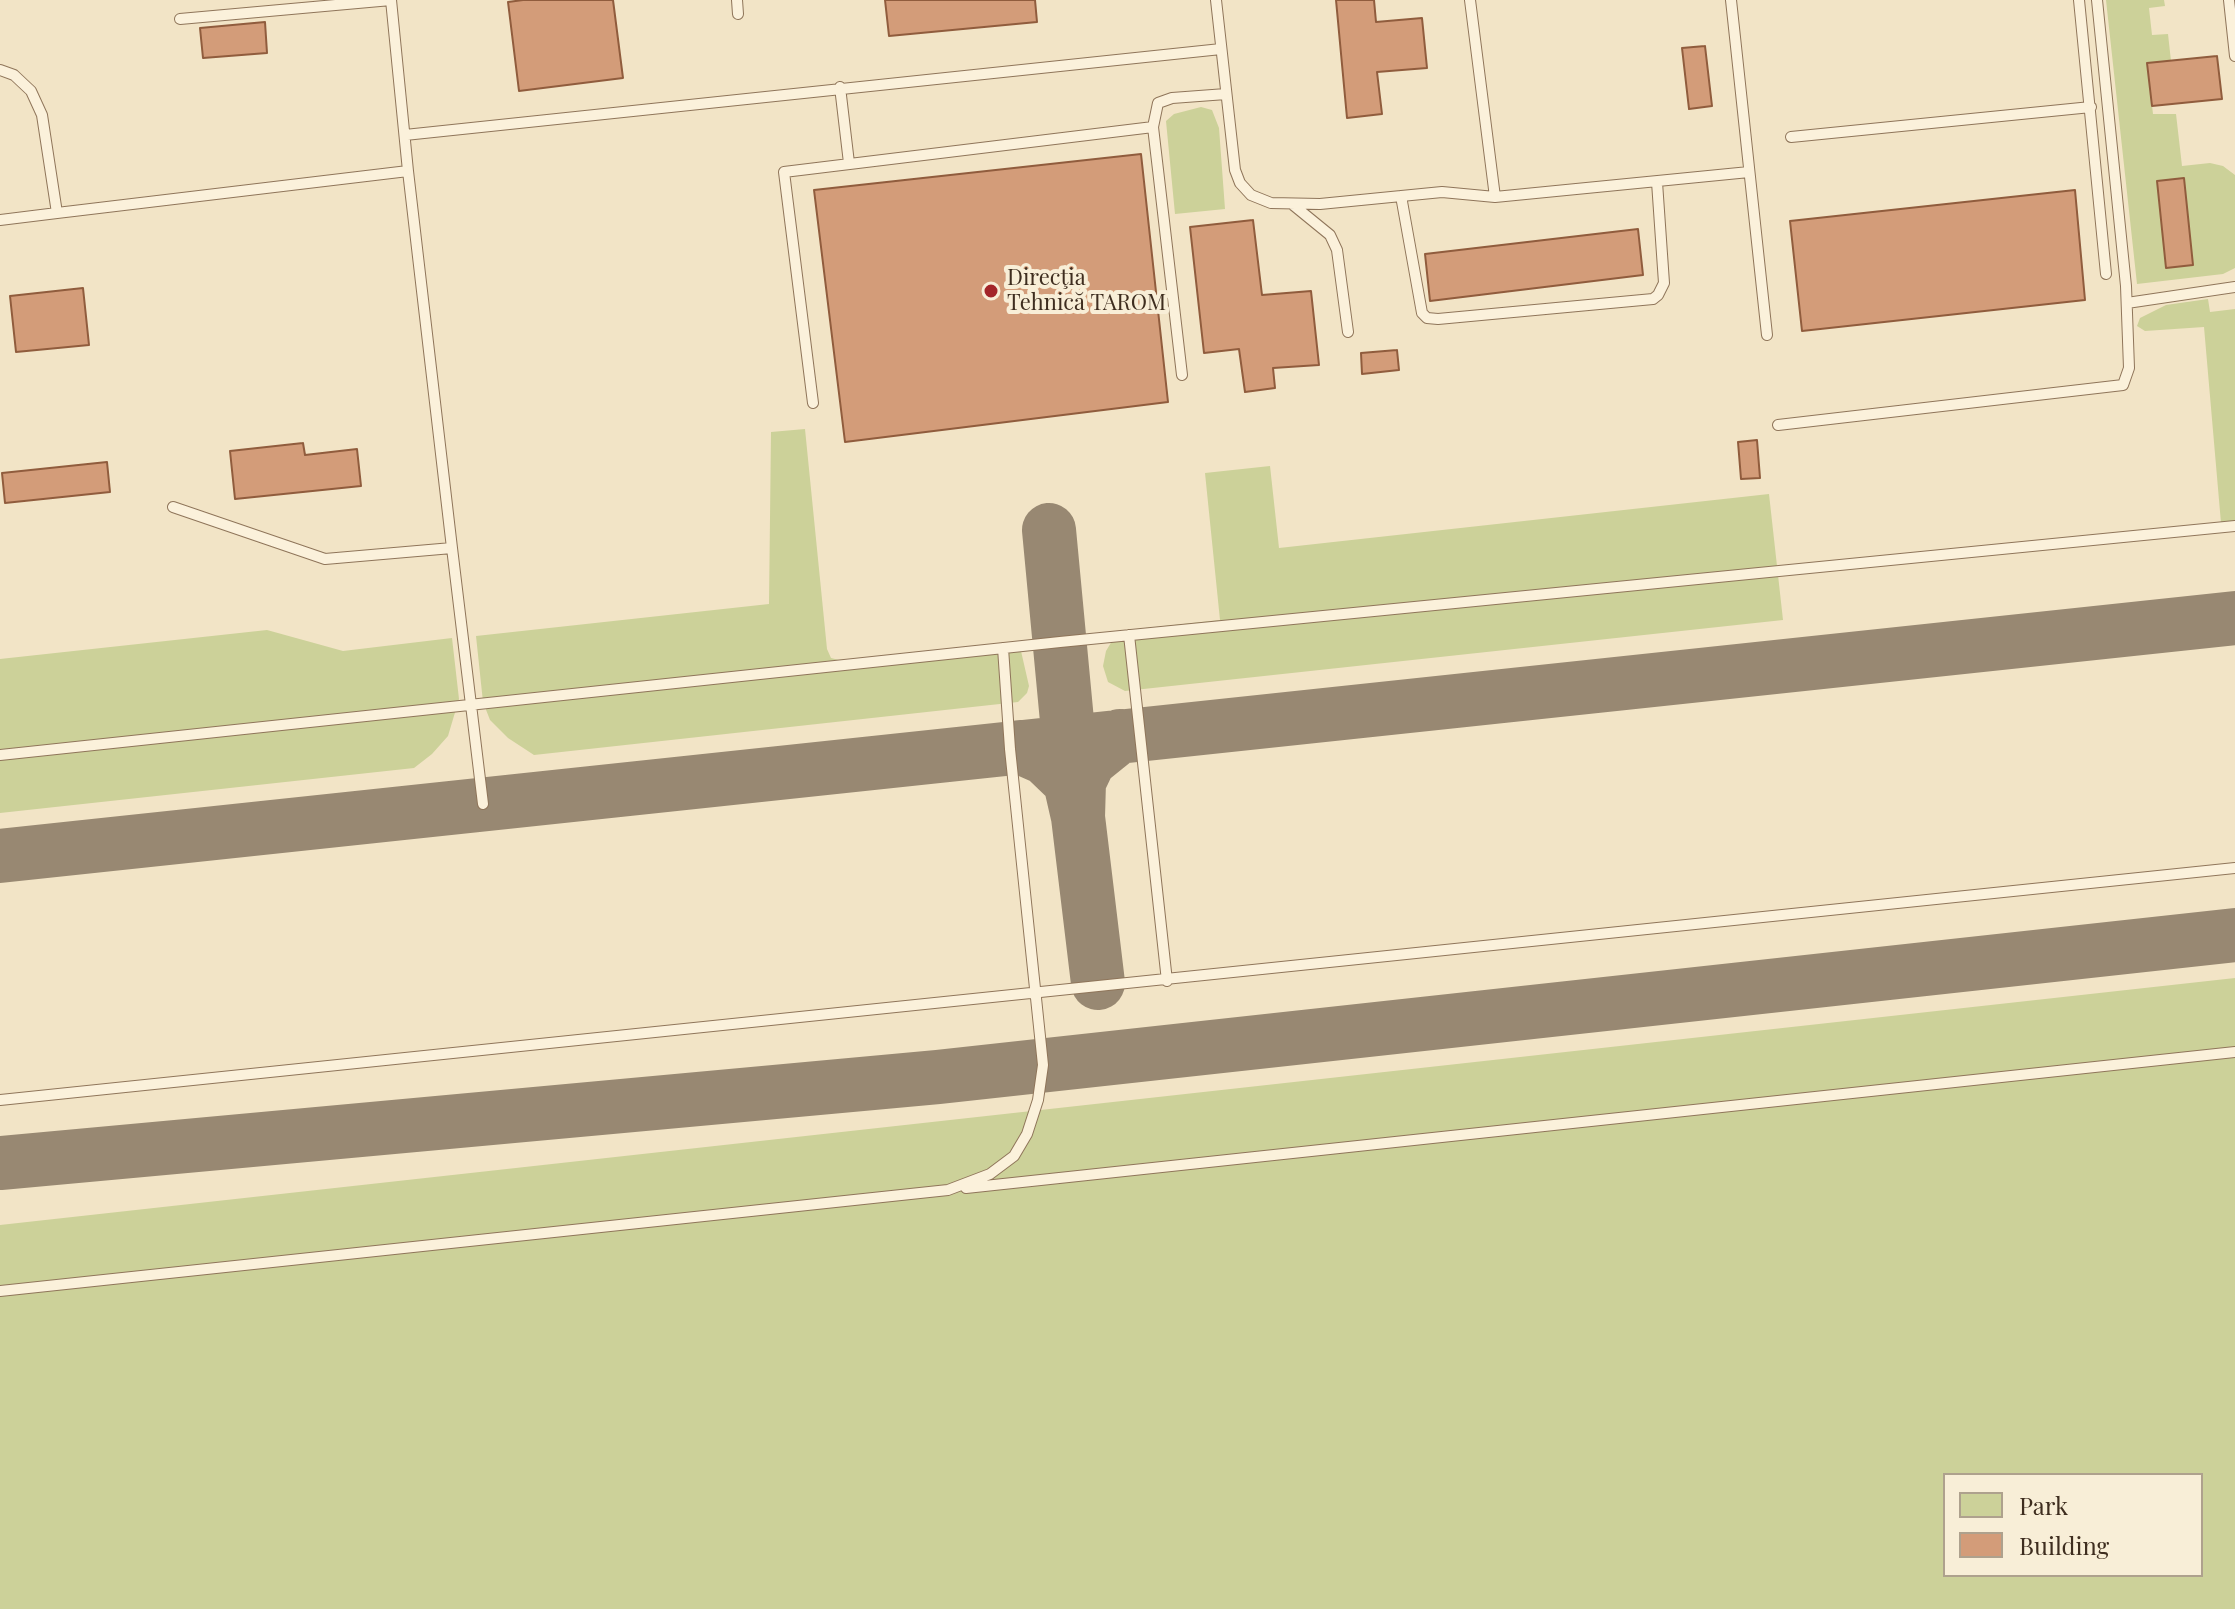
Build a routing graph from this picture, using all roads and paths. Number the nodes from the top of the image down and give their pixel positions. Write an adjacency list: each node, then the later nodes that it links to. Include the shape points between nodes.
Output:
1 (391, 0): 10 (lane); 18 (lane)
2 (737, 0): 9 (lane)
3 (1216, 0): 11 (lane)
4 (1470, 0): 25 (lane)
5 (1731, 0): 22 (lane)
6 (2079, 0): 16 (lane)
7 (2097, 0): 31 (lane)
8 (2229, 0): 12 (lane)
9 (738, 14)
10 (180, 19)
11 (1221, 49): 14 (lane); 15 (lane)
12 (2235, 56)
13 (0, 70): 27 (lane, via 31,91 42,115)
14 (840, 87): 18 (lane); 20 (lane)
15 (1226, 94): 17 (lane, via 1158,103); 26 (lane, via 1240,183 1251,195)
16 (2091, 107): 19 (lane); 29 (lane)
17 (1153, 127): 20 (lane); 34 (lane)
18 (405, 135): 21 (lane)
19 (1791, 137)
20 (849, 163): 35 (lane, via 784,172)
21 (408, 171): 27 (lane); 39 (lane)
22 (1749, 172): 23 (lane); 33 (lane)
23 (1657, 182): 24 (lane, via 1664,283 1653,299 1438,319 1422,313); 25 (lane)
24 (1401, 196): 25 (lane, via 1442,192); 26 (lane)
25 (1495, 197)
26 (1292, 204): 32 (lane, via 1330,235 1337,250)
27 (57, 213): 28 (lane)
28 (0, 220)
29 (2106, 274)
30 (2235, 287): 31 (lane)
31 (2127, 303): 36 (lane, via 2129,368 2123,385)
32 (1348, 332)
33 (1767, 335)
34 (1182, 375)
35 (813, 403)
36 (1778, 425)
37 (173, 507): 39 (lane, via 325,559)
38 (2235, 526): 40 (lane)
39 (452, 548): 42 (lane)
40 (1129, 635): 41 (lane); 46 (lane)
41 (1003, 648): 42 (lane); 47 (lane)
42 (471, 705): 43 (lane); 44 (lane)
43 (0, 755)
44 (483, 804)
45 (2235, 868): 46 (lane)
46 (1167, 981): 47 (lane)
47 (1035, 994): 49 (lane); 50 (lane, via 1043,1065 1027,1134 1014,1156 990,1174)
48 (2235, 1052): 50 (lane)
49 (0, 1100)
50 (948, 1190): 51 (lane)
51 (0, 1291)

